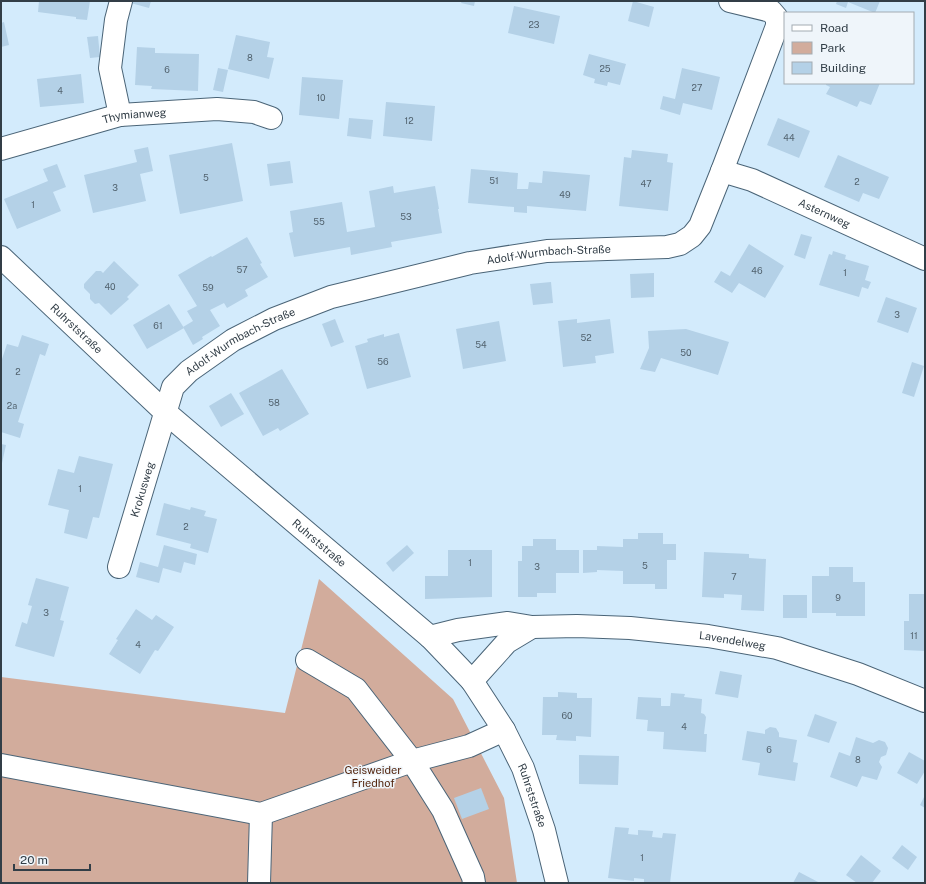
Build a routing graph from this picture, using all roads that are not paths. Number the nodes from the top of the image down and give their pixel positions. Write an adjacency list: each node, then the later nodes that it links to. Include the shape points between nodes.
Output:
1 (121, 1): 3 (street, via 110,68)
2 (730, 1): 6 (street, Adolf-Wurmbach-Straße, via 771,12 777,18 777,26)
3 (120, 115): 4 (street, Thymianweg, via 217,109 254,112); 5 (street, Thymianweg)
4 (271, 118)
5 (1, 150)
6 (722, 171): 8 (street, Asternweg, via 752,180); 9 (street, Adolf-Wurmbach-Straße, via 700,226 692,236 680,244 667,247 524,254 470,263 331,297 274,319 233,340 190,371 173,387)
7 (1, 257): 9 (street, Ruhrststraße)
8 (925, 258)
9 (165, 412): 10 (street, Krokusweg); 12 (street, Ruhrststraße)
10 (119, 567)
11 (532, 627): 12 (street, Lavendelweg, via 508,623); 14 (street, Lavendelweg, via 507,642); 15 (street, Lavendelweg, via 630,628 708,636 777,648 858,674)
12 (430, 637): 14 (street, Ruhrststraße)
13 (307, 660): 17 (street, via 356,689)
14 (472, 681): 16 (street, Ruhrststraße)
15 (925, 701)
16 (504, 730): 17 (street, via 469,746); 22 (street, Ruhrststraße, via 523,768 544,830)
17 (412, 761): 19 (street); 21 (street, via 443,810)
18 (1, 765): 19 (street)
19 (261, 814): 20 (street)
20 (260, 883)
21 (474, 883)
22 (557, 883)

